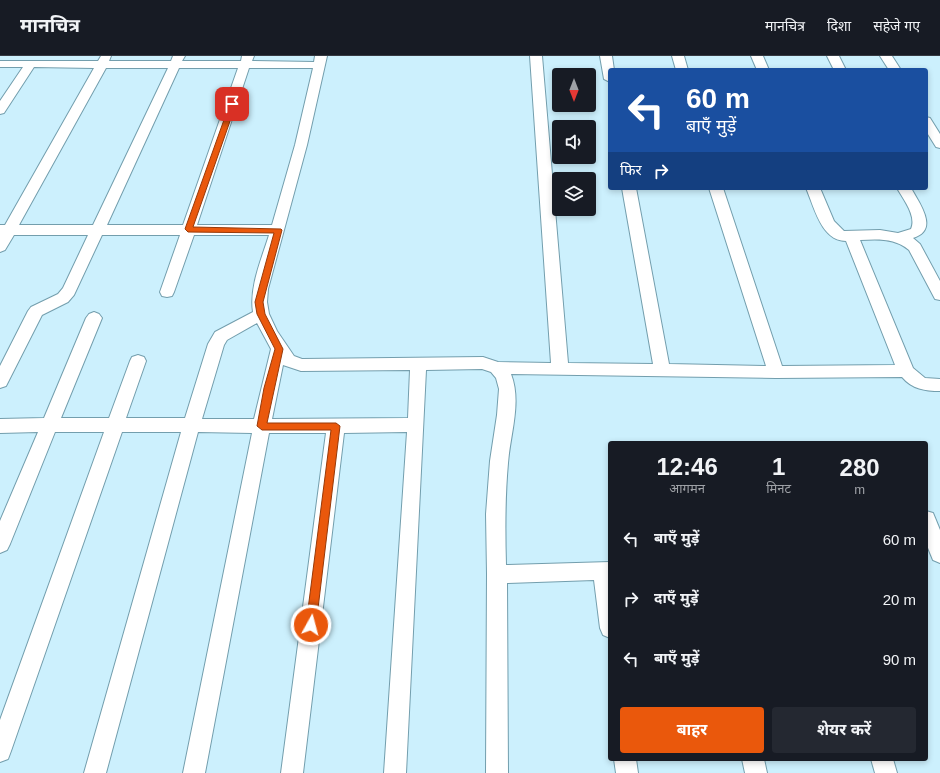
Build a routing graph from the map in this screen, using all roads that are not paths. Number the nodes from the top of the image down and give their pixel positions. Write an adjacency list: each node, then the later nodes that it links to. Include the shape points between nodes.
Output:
1 (536, 56): 42 (street)
2 (606, 56): 13 (street)
3 (678, 56): 14 (street)
4 (757, 56): 15 (street)
5 (833, 56): 16 (street)
6 (886, 56): 17 (street)
7 (104, 60): 8 (street); 12 (street); 28 (street)
8 (177, 60): 9 (street); 29 (street)
9 (246, 61): 10 (street); 27 (street)
10 (320, 61): 30 (street)
11 (0, 64): 12 (street)
12 (31, 64): 18 (street)
13 (608, 68)
14 (681, 68)
15 (762, 68)
16 (839, 68)
17 (894, 68)
18 (23, 76): 19 (street); 20 (street)
19 (0, 91)
20 (0, 110)
21 (928, 124): 22 (street)
22 (940, 144)
23 (629, 190): 43 (street)
24 (717, 190): 45 (street)
25 (814, 190): 31 (street, via 830,227 842,236)
26 (905, 190): 32 (street, via 921,219 921,226 916,232)
27 (188, 229): 29 (street); 30 (street); 34 (street)
28 (4, 230): 29 (street); 33 (street)
29 (99, 230): 46 (street, via 69,291 63,298 36,311)
30 (278, 230): 36 (street, via 261,289)
31 (851, 236): 32 (street); 44 (street)
32 (901, 237): 35 (street, via 909,240 915,247)
33 (0, 247)
34 (167, 292)
35 (940, 295)
36 (261, 314): 38 (street); 52 (street, via 220,336)
37 (94, 318): 49 (street)
38 (279, 349): 40 (street, via 288,360 301,365); 53 (street)
39 (138, 361): 48 (street)
40 (418, 364): 41 (street, via 483,364); 50 (street)
41 (497, 368): 42 (street); 59 (street, via 504,376 507,389 495,514)
42 (560, 370): 43 (street)
43 (662, 371): 45 (street)
44 (906, 371): 45 (street); 47 (street, via 915,381)
45 (776, 372)
46 (0, 382)
47 (940, 385)
48 (115, 424): 49 (street); 52 (street); 61 (street)
49 (50, 425): 51 (street); 56 (street)
50 (416, 425): 54 (street); 68 (street)
51 (0, 426)
52 (191, 426): 53 (street); 65 (street)
53 (262, 426): 54 (street); 66 (street)
54 (336, 426): 67 (street)
55 (928, 524): 57 (street)
56 (0, 544)
57 (940, 554)
58 (607, 571): 59 (street); 60 (street)
59 (497, 574): 69 (street)
60 (608, 590)
61 (0, 751)
62 (626, 761): 70 (street)
63 (754, 761): 71 (street)
64 (883, 761): 72 (street)
65 (95, 773)
66 (194, 773)
67 (292, 773)
68 (395, 773)
69 (497, 773)
70 (627, 773)
71 (756, 773)
72 (886, 773)

